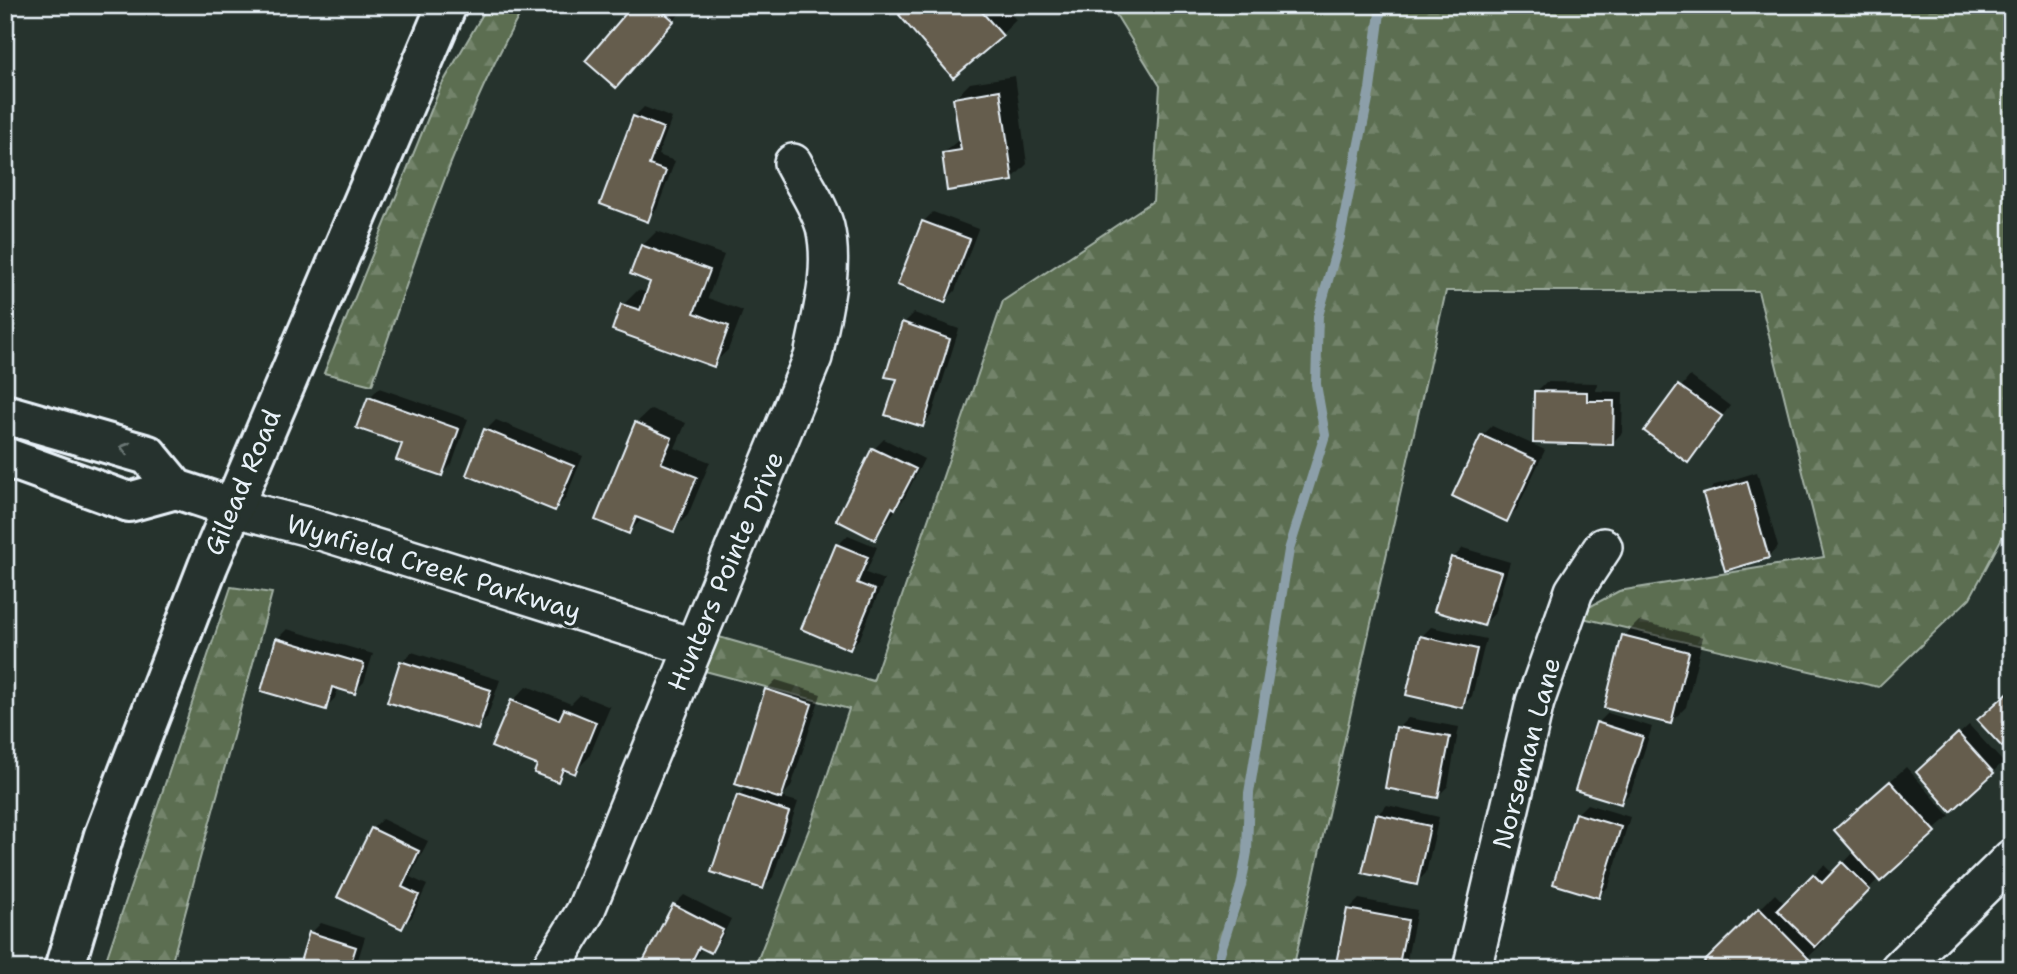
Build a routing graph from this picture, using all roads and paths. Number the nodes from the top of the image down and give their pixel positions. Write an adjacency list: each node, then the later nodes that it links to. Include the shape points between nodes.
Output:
1 (447, 5): 6 (main road, Gilead Road)
2 (793, 163): 8 (street, Hunters Pointe Drive, via 824,225 829,259 813,357)
3 (5, 414): 5 (main road, one-way to 3, via 148,455)
4 (5, 457): 5 (main road, via 129,502)
5 (176, 489): 6 (main road, Wynfield Creek Parkway)
6 (231, 507): 8 (street, Wynfield Creek Parkway); 10 (main road, Gilead Road, via 104,835)
7 (1603, 548): 12 (street, Norseman Lane, via 1574,590 1535,702)
8 (692, 647): 11 (street, Hunters Pointe Drive, via 585,912)
9 (2012, 858): 13 (street)
10 (64, 969)
11 (550, 969)
12 (1472, 969)
13 (1899, 969)

